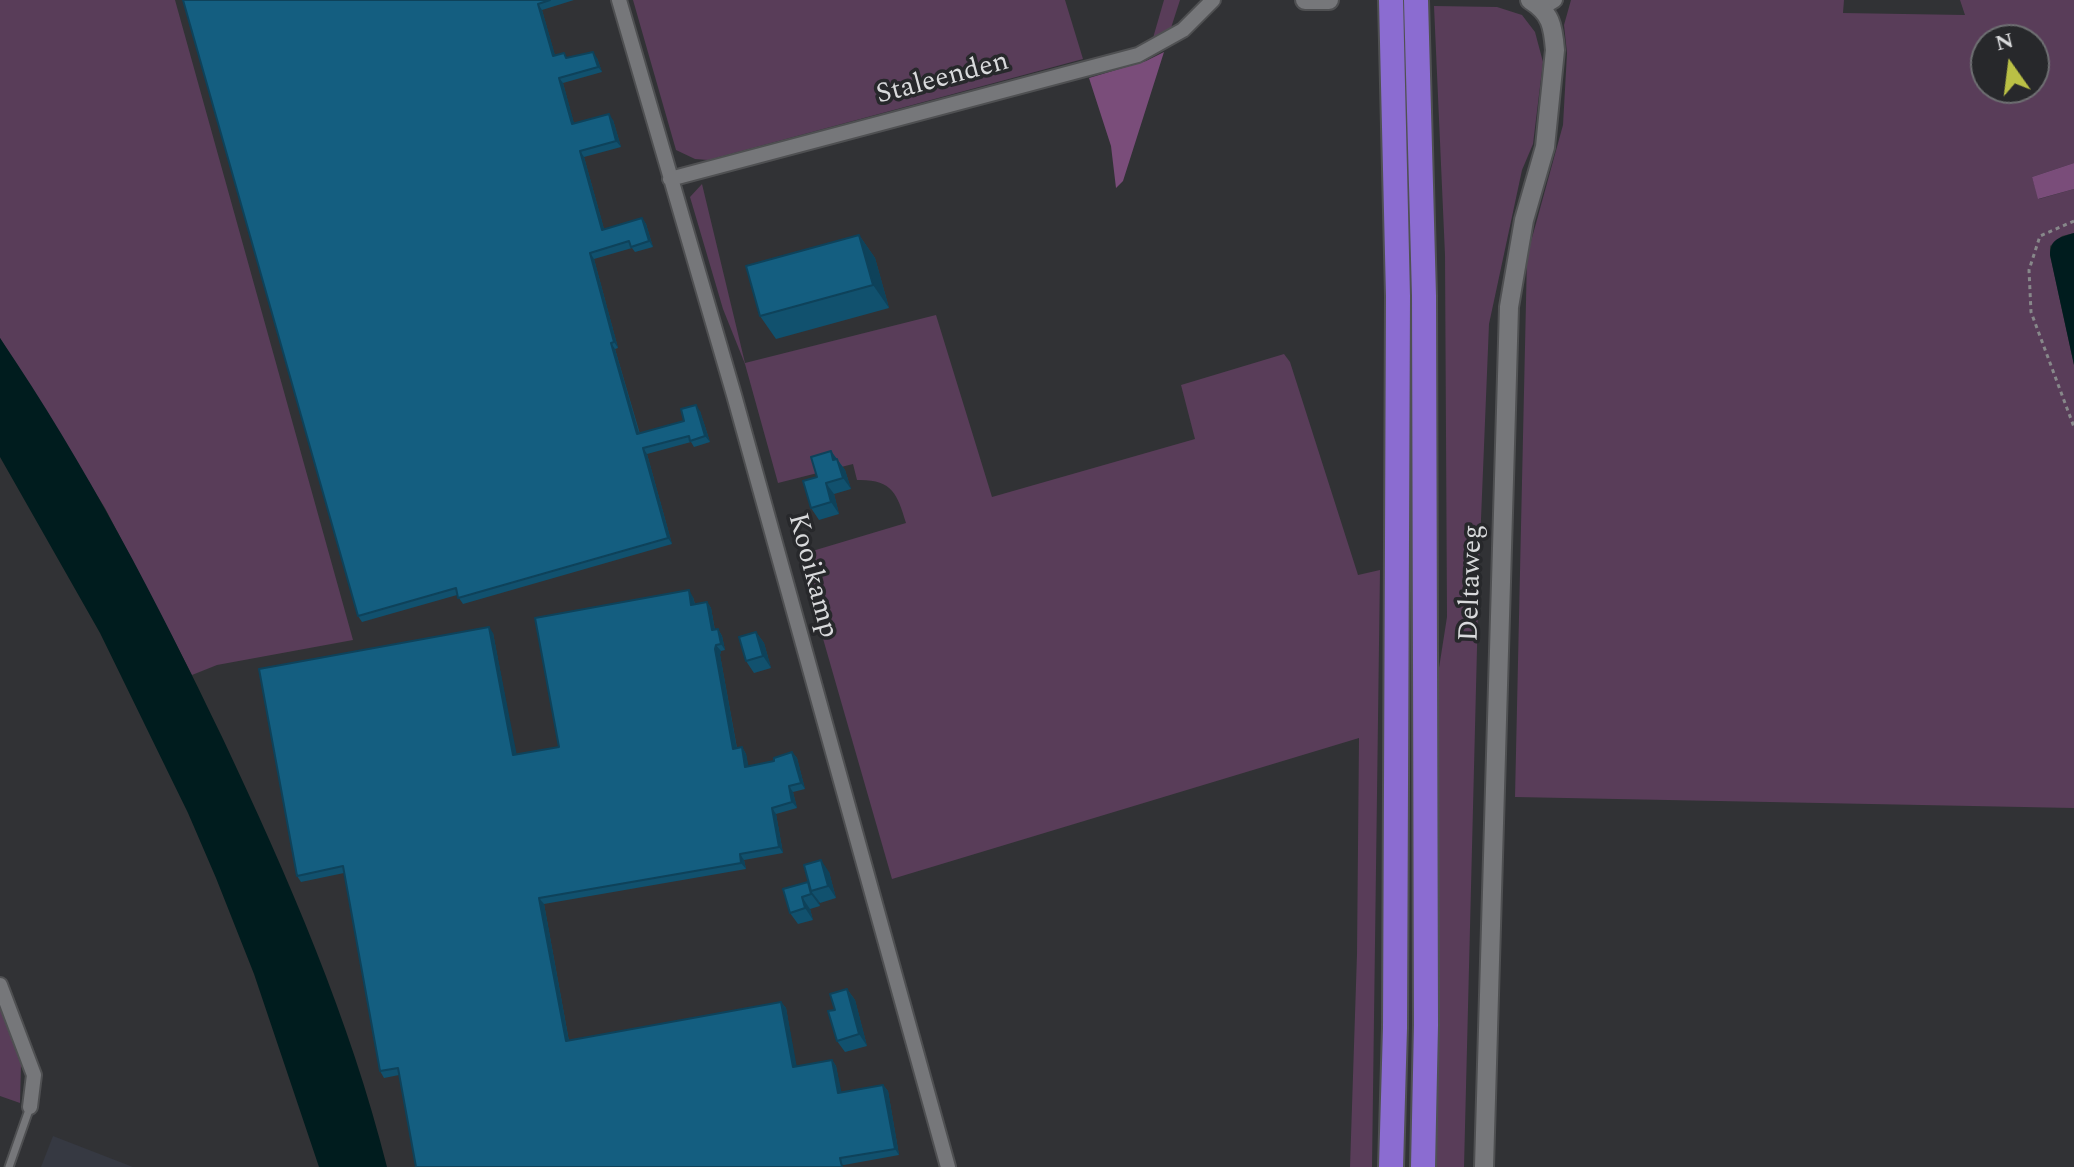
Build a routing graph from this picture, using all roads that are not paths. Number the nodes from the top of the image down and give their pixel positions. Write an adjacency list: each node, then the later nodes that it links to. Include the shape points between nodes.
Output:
1 (619, 0): 8 (street, Kooikamp)
2 (1213, 0): 8 (street, Staleenden, via 1183,30 1138,55)
3 (1305, 0): 4 (street)
4 (1329, 0)
5 (1391, 0): 13 (highway, via 1398,296)
6 (1416, 0): 14 (highway, via 1424,312)
7 (1542, 3): 15 (street, Deltaweg, via 1553,34 1552,90 1545,147 1524,220 1509,307)
8 (670, 179): 12 (street, Kooikamp)
9 (0, 985): 10 (street, via 34,1075)
10 (30, 1107): 11 (lane)
11 (9, 1167)
12 (948, 1167)
13 (1391, 1167)
14 (1423, 1167)
15 (1484, 1167)

